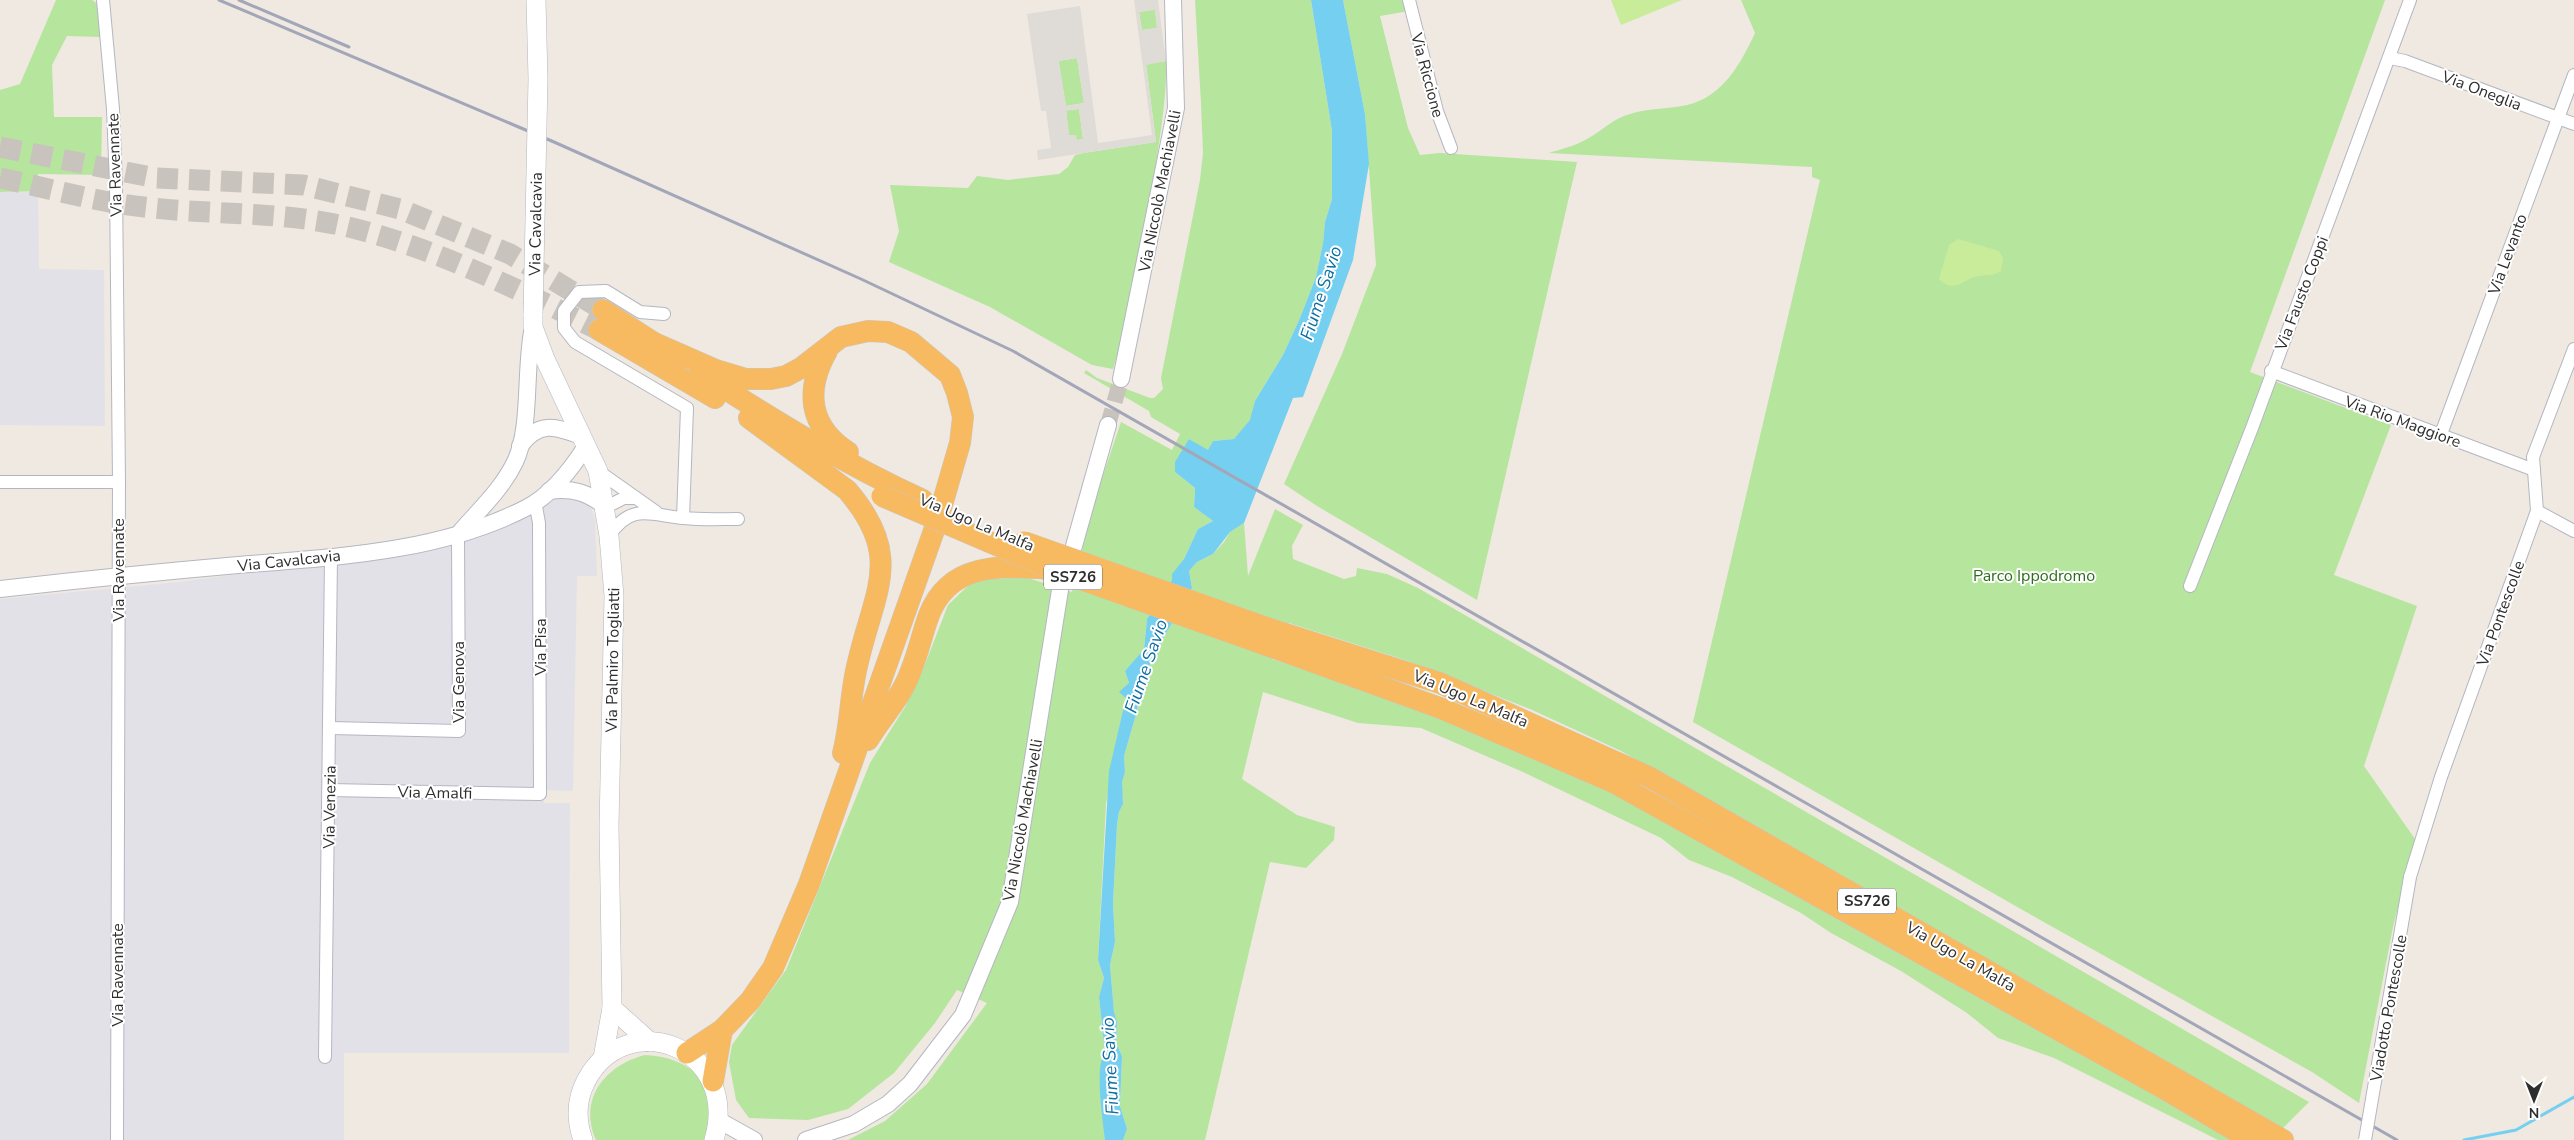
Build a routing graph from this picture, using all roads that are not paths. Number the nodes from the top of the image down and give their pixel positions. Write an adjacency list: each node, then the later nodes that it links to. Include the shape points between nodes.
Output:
1 (103, 0): 26 (street, Via Ravennate, via 116,176)
2 (536, 0): 12 (main road, Via Cavalcavia, bridge, via 538,79)
3 (1173, 0): 17 (street, Via Niccolò Machiavelli, via 1176,108)
4 (1409, 0): 10 (street, Via Riccione, via 1437,111)
5 (2410, 0): 6 (street, Via Fausto Coppi)
6 (2390, 58): 8 (street, Via Oneglia); 16 (street, Via Fausto Coppi)
7 (2574, 75): 8 (street, Via Levanto)
8 (2558, 118): 9 (street, Via Oneglia); 20 (street, Via Levanto)
9 (2574, 124)
10 (1452, 148)
11 (664, 314): 34 (street, via 640,312 606,291 579,292 564,311 564,328 575,342 687,408)
12 (533, 320): 21 (main road, Via Palmiro Togliatti, via 544,359); 22 (street, Via Cavalcavia, via 523,428)
13 (650, 341): 15 (highway, via 716,370 746,379 786,376); 18 (highway, Via Ugo La Malfa / SS726, via 601,320); 29 (highway, Via Ugo La Malfa / SS726, via 778,424)
14 (2574, 348): 23 (street, Via Pontescolle, via 2534,457)
15 (829, 349): 29 (highway, via 816,375 813,390 818,422 845,450); 48 (highway, via 841,338 868,331 888,332 911,342 950,375 963,417 960,443 937,522)
16 (2271, 372): 20 (street, Via Rio Maggiore); 43 (street, Via Fausto Coppi)
17 (1121, 379)
18 (749, 418): 41 (highway, Via Ugo La Malfa / SS726, bridge, via 882,496); 52 (highway, via 847,490 876,533 882,563 879,591 858,662 846,742)
19 (1108, 425): 39 (street)
20 (2440, 434): 23 (street, Via Rio Maggiore)
21 (584, 441): 22 (street, Via Cavalcavia, via 550,427 536,430); 24 (main road, Via Palmiro Togliatti); 27 (street, Via Cavalcavia, via 576,461)
22 (518, 448): 37 (street, Via Cavalcavia, via 515,461 497,491)
23 (2534, 470): 32 (street, Via Pontescolle)
24 (598, 471): 28 (street); 31 (main road, Via Palmiro Togliatti)
25 (0, 482): 26 (street)
26 (119, 482): 42 (street, Via Ravennate)
27 (549, 491): 30 (street, Via Cavalcavia); 31 (street, via 568,489 583,492)
28 (636, 498): 31 (street, via 624,498); 33 (street)
29 (923, 500): 46 (highway, Via Ugo La Malfa / SS726, bridge, via 1047,552)
30 (535, 501): 37 (street, Via Cavalcavia, via 528,508); 50 (street, Via Pisa, via 539,523)
31 (606, 507): 38 (main road, Via Palmiro Togliatti)
32 (2537, 511): 36 (street); 51 (street, Via Pontescolle, via 2441,777)
33 (656, 512): 34 (street); 38 (street, via 626,518)
34 (683, 518): 35 (street)
35 (738, 519)
36 (2574, 531)
37 (458, 534): 40 (street, Via Cavalcavia, via 419,544); 47 (street, Via Genova, via 459,731)
38 (609, 536): 53 (main road, Via Palmiro Togliatti, via 614,596 609,826)
39 (1074, 546)
40 (331, 557): 42 (street, Via Cavalcavia); 47 (street, Via Venezia)
41 (1052, 570): 46 (highway, Via Ugo La Malfa / SS726, bridge); 48 (highway, via 1019,567 977,570 953,581 930,613 900,695 879,721)
42 (118, 576): 44 (street, Via Cavalcavia); 62 (street, Via Ravennate)
43 (2190, 586)
44 (0, 589)
45 (1060, 590): 65 (street, Via Niccolò Machiavelli, via 1010,902 963,1015 910,1084 888,1104 854,1124)
46 (1268, 637): 66 (highway, Via Ugo La Malfa / SS726, via 1613,782); 67 (highway, Via Ugo La Malfa / SS726, via 1440,682 1649,777)
47 (331, 728): 49 (street, Via Venezia)
48 (844, 782): 52 (highway)
49 (329, 790): 50 (street, Via Amalfi); 57 (street, Via Venezia)
50 (540, 794)
51 (2410, 877): 68 (street, Viadotto Pontescolle, bridge)
52 (809, 884): 54 (highway, via 773,968 750,1001)
53 (612, 1008): 55 (main road); 58 (main road, Via Palmiro Togliatti)
54 (722, 1030): 56 (highway); 59 (highway)
55 (650, 1042): 56 (main road, via 668,1044); 58 (main road, via 624,1046)
56 (687, 1053): 59 (main road, via 702,1065)
57 (325, 1057)
58 (603, 1058): 61 (main road, via 581,1091 577,1109)
59 (713, 1082): 60 (main road)
60 (720, 1121): 63 (main road); 64 (street)
61 (578, 1136)
62 (116, 1140)
63 (714, 1140)
64 (754, 1140)
65 (806, 1140)
66 (2251, 1140)
67 (2283, 1140)
68 (2365, 1140)

